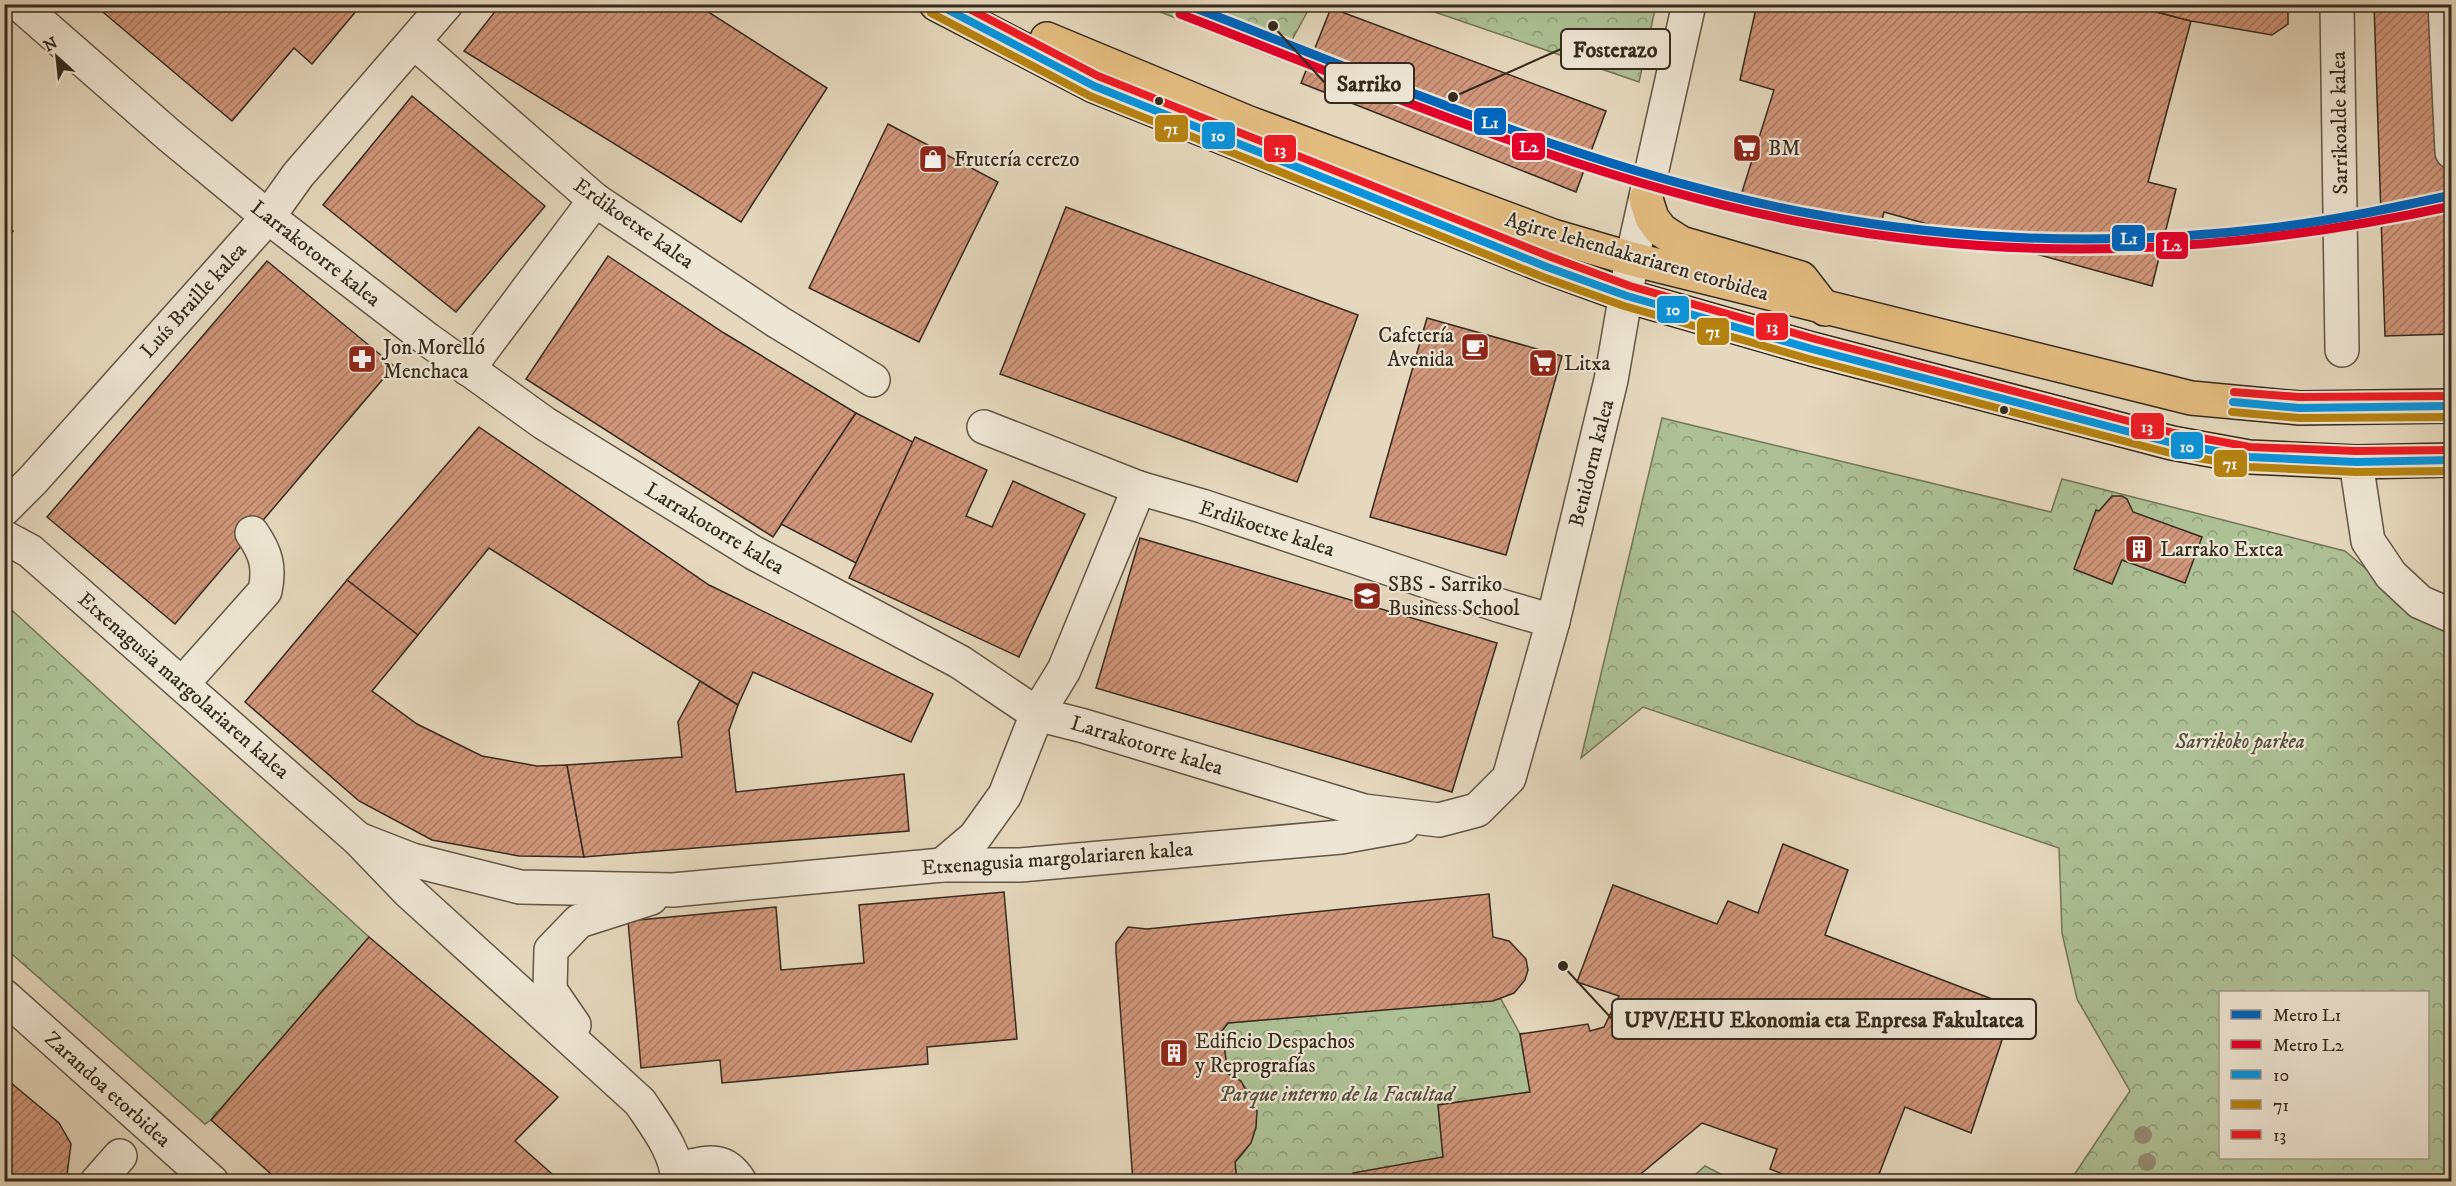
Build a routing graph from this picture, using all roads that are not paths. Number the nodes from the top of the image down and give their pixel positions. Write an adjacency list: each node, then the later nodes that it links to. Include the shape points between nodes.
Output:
1 (446, 4): 8 (street, Luís Braille kalea)
2 (936, 4): 14 (main road, Agirre lehendakariaren etorbidea, via 1094,86)
3 (985, 4): 13 (main road, Agirre lehendakariaren etorbidea, via 1057,44 1249,123 1553,236)
4 (1689, 4): 10 (street, Benidorm kalea)
5 (2337, 4): 16 (street, Sarrikoalde kalea)
6 (2445, 4): 9 (street)
7 (22, 6): 12 (street, Larrakotorre kalea)
8 (414, 42): 11 (street, Erdikoetxe kalea); 12 (street, Luís Braille kalea, via 298,175)
9 (2451, 152)
10 (1646, 199): 13 (street, Benidorm kalea); 15 (main road, Agirre lehendakariaren etorbidea, via 1652,218 1681,243 1801,278)
11 (595, 200): 17 (street); 18 (street, Erdikoetxe kalea)
12 (268, 217): 17 (street, Larrakotorre kalea); 24 (street, Luís Braille kalea)
13 (1632, 259): 14 (street, Benidorm kalea); 15 (main road, Agirre lehendakariaren etorbidea)
14 (1627, 296): 22 (main road, Agirre lehendakariaren etorbidea, via 2172,443 2249,457); 28 (street, Benidorm kalea, via 1611,380)
15 (1825, 309): 19 (main road, Agirre lehendakariaren etorbidea, via 2191,398 2299,408)
16 (2342, 350)
17 (468, 369): 30 (street, Larrakotorre kalea, via 544,423 754,553 960,663)
18 (873, 380)
19 (2451, 406)
20 (984, 427): 23 (street, Erdikoetxe kalea)
21 (2451, 460): 22 (main road, Agirre lehendakariaren etorbidea)
22 (2356, 462): 27 (street, via 2368,541 2391,575 2420,602)
23 (1139, 488): 28 (street, Erdikoetxe kalea); 30 (street, via 1064,670)
24 (4, 509)
25 (252, 533): 29 (street, via 267,557 265,591)
26 (4, 537): 29 (street, Etxenagusia margolariaren kalea, via 30,551)
27 (2451, 616)
28 (1553, 621): 31 (street, Benidorm kalea)
29 (183, 683): 33 (street, Etxenagusia margolariaren kalea)
30 (1037, 714): 32 (street, Larrakotorre kalea, via 1364,811); 34 (street, via 1005,795 975,837)
31 (1509, 778): 32 (street, Larrakotorre kalea, via 1477,810)
32 (1439, 820): 34 (street, Etxenagusia margolariaren kalea, via 1341,837 1020,865)
33 (358, 839): 35 (street, Etxenagusia margolariaren kalea, via 412,860 520,888); 37 (street, Etxenagusia margolariaren kalea, via 409,892)
34 (942, 865): 35 (street, Etxenagusia margolariaren kalea)
35 (674, 890): 37 (street, Etxenagusia margolariaren kalea, via 579,921 551,950 550,990)
36 (4, 996): 41 (street, Zarandoa etorbidea)
37 (600, 1064): 39 (street, Etxenagusia margolariaren kalea, via 640,1102 663,1136)
38 (120, 1156): 40 (street, Zarandoa etorbidea)
39 (678, 1175): 42 (street, via 714,1161 733,1170)
40 (98, 1182)
41 (212, 1182)
42 (740, 1182)

